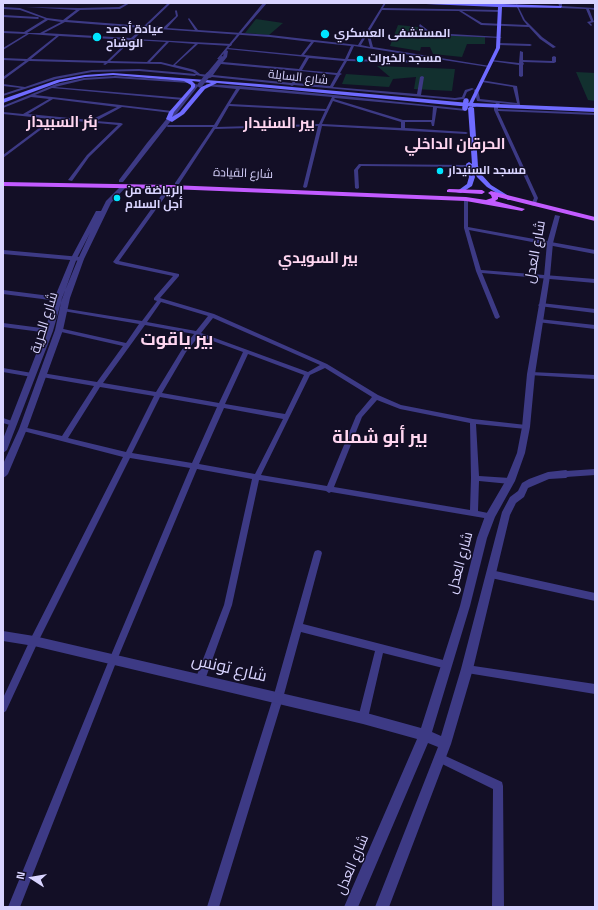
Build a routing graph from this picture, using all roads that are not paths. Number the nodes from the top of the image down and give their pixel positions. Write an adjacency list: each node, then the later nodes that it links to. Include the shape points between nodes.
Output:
1 (42, 3): 11 (street)
2 (129, 3): 15 (street, via 120,8)
3 (170, 3): 29 (street)
4 (264, 3): 36 (street)
5 (385, 3): 16 (street)
6 (404, 3): 7 (main road)
7 (502, 4): 8 (main road); 20 (main road)
8 (517, 4): 9 (main road); 28 (street, via 524,20)
9 (535, 4): 10 (main road)
10 (560, 5): 13 (street)
11 (27, 7): 14 (street); 15 (street)
12 (3, 8): 14 (street)
13 (587, 8): 17 (street); 27 (street, via 593,22 588,22)
14 (20, 9): 21 (street); 22 (street)
15 (79, 9): 24 (street)
16 (381, 9): 18 (street); 33 (street)
17 (595, 9)
18 (460, 10): 20 (street); 26 (street, via 480,24)
19 (176, 11): 30 (street, via 177,16)
20 (500, 11): 26 (main road)
21 (3, 15): 22 (street)
22 (47, 19): 24 (street); 34 (street)
23 (189, 19): 31 (street)
24 (64, 21): 29 (street); 37 (street)
25 (420, 25): 39 (street, via 433,34)
26 (500, 25): 28 (street); 39 (main road)
27 (594, 25)
28 (530, 26): 48 (street)
29 (146, 28): 30 (street); 40 (street)
30 (164, 29): 31 (street)
31 (197, 31): 36 (street)
32 (3, 32): 34 (street)
33 (368, 32): 47 (street); 50 (street)
34 (23, 34): 35 (street)
35 (28, 34): 37 (street); 51 (street)
36 (240, 34): 41 (street); 49 (street)
37 (40, 35): 38 (street)
38 (58, 36): 40 (street); 59 (street)
39 (500, 37): 44 (main road)
40 (129, 41): 42 (street); 63 (street)
41 (313, 41): 46 (street); 54 (street)
42 (168, 42): 43 (street); 64 (street)
43 (197, 44): 49 (street); 69 (street)
44 (499, 44): 45 (street); 62 (main road)
45 (530, 45)
46 (352, 46): 47 (street); 60 (street)
47 (359, 46): 50 (street)
48 (554, 47)
49 (228, 48): 54 (street); 68 (street); 119 (street, bridge)
50 (372, 48): 52 (street)
51 (3, 49)
52 (394, 52): 61 (street); 65 (street)
53 (521, 52): 66 (street)
54 (302, 56): 55 (street)
55 (308, 56): 60 (street); 74 (street)
56 (554, 57): 66 (street, via 554,62)
57 (3, 59): 58 (street)
58 (11, 59): 59 (street); 67 (street)
59 (27, 59): 63 (street); 81 (street)
60 (347, 60): 61 (street); 75 (street)
61 (390, 60): 65 (street)
62 (492, 61): 66 (street); 71 (main road)
63 (107, 62): 64 (street); 72 (street)
64 (148, 62): 69 (street); 73 (street)
65 (456, 63): 71 (street)
66 (522, 63): 78 (street)
67 (3, 64)
68 (220, 64): 70 (street); 79 (street)
69 (174, 65): 76 (street, via 194,71)
70 (253, 66): 74 (street); 82 (street)
71 (488, 66): 84 (main road); 94 (main road)
72 (99, 70): 73 (street); 89 (street, via 60,76)
73 (139, 70): 76 (street)
74 (301, 71): 75 (street); 88 (street)
75 (340, 74): 93 (street)
76 (198, 75): 77 (main road); 79 (street)
77 (149, 76): 83 (main road, شارع السايلة); 103 (main road, شارع السايلة, via 107,75 72,78 46,84)
78 (521, 76)
79 (210, 77): 82 (street)
80 (422, 77): 99 (street)
81 (3, 79)
82 (245, 79): 88 (street); 91 (main road)
83 (187, 80): 85 (main road, شارع السايلة); 92 (street, via 103,77 75,80); 100 (main road, via 193,87)
84 (482, 81): 94 (main road); 109 (street, via 516,86 518,104)
85 (223, 82): 87 (main road); 91 (main road, شارع السايلة)
86 (3, 85): 89 (street)
87 (207, 85): 90 (street); 119 (main road, via 182,113)
88 (292, 85): 93 (street)
89 (25, 87): 96 (street)
90 (239, 87): 98 (street); 105 (street)
91 (281, 87): 101 (main road, شارع السايلة)
92 (49, 88): 95 (street); 100 (street)
93 (331, 88): 99 (street)
94 (474, 89): 102 (street, via 466,91); 109 (street, via 478,100); 110 (main road)
95 (30, 95): 97 (street); 106 (street)
96 (3, 96)
97 (53, 98): 107 (street); 117 (street)
98 (333, 98): 104 (street); 111 (street); 112 (street)
99 (420, 98): 101 (main road, شارع السايلة); 102 (main road); 109 (main road, شارع السايلة)
100 (183, 99): 114 (main road)
101 (398, 99): 108 (main road)
102 (460, 99)
103 (3, 101)
104 (385, 101): 108 (street); 112 (street)
105 (228, 104): 111 (street); 125 (street)
106 (3, 106)
107 (122, 106): 114 (street); 120 (street)
108 (435, 106): 110 (street); 122 (street)
109 (497, 106): 110 (main road, via 491,109); 113 (main road, شارع السايلة); 116 (street); 148 (street, via 536,198)
110 (468, 107): 128 (main road); 135 (main road, via 475,166)
111 (327, 110): 123 (street)
112 (370, 110): 121 (street)
113 (595, 110)
114 (172, 112): 119 (main road)
115 (3, 113): 117 (street)
116 (595, 114)
117 (24, 115): 118 (street)
118 (54, 118): 120 (street); 129 (street)
119 (170, 120): 124 (street); 133 (street)
120 (92, 121): 132 (street, via 122,124 88,156)
121 (403, 121): 122 (street); 126 (street)
122 (432, 121): 127 (street)
123 (320, 125): 125 (street); 126 (street); 139 (street)
124 (168, 126): 125 (street); 133 (street)
125 (215, 127): 134 (street)
126 (404, 129): 127 (street)
127 (433, 131): 128 (street)
128 (466, 133): 130 (main road)
129 (3, 157)
130 (469, 166): 137 (main road, via 472,177); 140 (street, via 360,164 356,170)
131 (3, 180): 132 (main road, شارع القيادة)
132 (70, 180): 133 (main road, شارع القيادة)
133 (121, 183): 134 (main road, شارع القيادة); 136 (main road, شارع القيادة); 138 (main road, شارع القيادة); 156 (street, شارع الحرية)
134 (177, 183): 139 (main road, شارع القيادة)
135 (484, 183): 137 (main road, via 484,186 478,187); 145 (main road)
136 (3, 184)
137 (470, 185): 141 (main road)
138 (170, 187): 144 (main road, شارع القيادة); 162 (street, via 116,262 177,275 156,299)
139 (305, 187): 140 (main road, شارع القيادة)
140 (357, 188): 141 (main road, شارع القيادة)
141 (459, 192): 142 (main road, شارع القيادة)
142 (482, 192): 143 (main road, شارع القيادة); 146 (main road, via 475,194)
143 (494, 194): 145 (main road, شارع القيادة); 147 (main road, via 495,199)
144 (466, 199): 146 (main road, شارع القيادة); 152 (street)
145 (510, 199): 148 (main road, شارع القيادة)
146 (478, 200): 147 (main road, شارع القيادة)
147 (489, 202): 149 (main road, شارع القيادة)
148 (533, 205): 150 (main road, شارع القيادة)
149 (557, 216): 151 (main road, شارع القيادة); 153 (street, شارع العدل)
150 (595, 219)
151 (595, 224)
152 (466, 228): 153 (street); 157 (street)
153 (550, 243): 155 (street); 158 (street, شارع العدل)
154 (3, 252): 156 (street)
155 (595, 252)
156 (78, 258): 161 (street); 164 (street, شارع الحرية)
157 (479, 271): 158 (street); 167 (street)
158 (547, 276): 159 (street); 163 (street, شارع العدل)
159 (595, 281)
160 (3, 292): 161 (street)
161 (58, 299): 173 (street)
162 (160, 300): 166 (street); 169 (street)
163 (541, 305): 165 (street); 168 (street, شارع العدل)
164 (63, 309): 169 (street); 172 (street, شارع الحرية)
165 (595, 311)
166 (212, 315): 174 (street); 177 (street)
167 (497, 317)
168 (540, 321): 171 (street); 180 (street, شارع العدل)
169 (143, 322): 174 (street); 175 (street)
170 (3, 325): 173 (street)
171 (595, 327)
172 (59, 330): 175 (street); 182 (street, شارع الحرية)
173 (49, 331): 181 (street)
174 (197, 333): 176 (street); 185 (street)
175 (127, 345): 184 (street)
176 (246, 351): 179 (street); 187 (street)
177 (325, 364): 179 (street); 186 (street)
178 (3, 370): 181 (street)
179 (308, 374): 188 (street)
180 (531, 374): 183 (street); 192 (street, شارع العدل)
181 (32, 375): 191 (street)
182 (42, 375): 184 (street); 193 (street, شارع الحرية)
183 (595, 377)
184 (99, 384): 185 (street); 194 (street)
185 (158, 395): 187 (street); 196 (street)
186 (376, 397): 190 (street, via 418,411); 204 (street, via 359,416)
187 (222, 405): 188 (street); 197 (street)
188 (287, 417): 201 (street)
189 (3, 420): 191 (street)
190 (473, 421): 192 (street); 202 (street)
191 (13, 424): 195 (street)
192 (526, 427): 203 (street, شارع العدل, via 521,453)
193 (23, 429): 194 (street); 199 (street, شارع الحرية)
194 (64, 439): 196 (street)
195 (3, 449)
196 (127, 455): 197 (street); 212 (street)
197 (194, 467): 201 (street); 214 (street)
198 (595, 472): 200 (street)
199 (3, 474)
200 (566, 474): 208 (street, via 548,476 532,482 513,500 502,522)
201 (256, 478): 204 (street); 217 (street, via 228,605)
202 (476, 478): 203 (street); 205 (street)
203 (510, 481): 206 (street, شارع العدل)
204 (329, 490): 205 (street)
205 (474, 514): 206 (street)
206 (490, 516): 215 (street, شارع العدل)
207 (318, 553): 210 (street)
208 (491, 574): 209 (street); 216 (street)
209 (595, 597)
210 (297, 627): 213 (street); 219 (street)
211 (3, 636): 212 (street, شارع تونس)
212 (34, 641): 214 (street, شارع تونس); 220 (street)
213 (380, 648): 215 (street); 221 (street)
214 (113, 660): 217 (street, شارع تونس); 225 (street)
215 (447, 665): 222 (street, شارع العدل)
216 (467, 669): 218 (street); 223 (street)
217 (200, 680): 219 (street, شارع تونس)
218 (595, 689)
219 (278, 698): 221 (street, شارع تونس); 226 (street)
220 (3, 708)
221 (363, 718): 222 (street, شارع تونس)
222 (426, 735): 223 (street, شارع تونس); 227 (street, شارع العدل)
223 (445, 744): 224 (street)
224 (440, 758): 228 (street); 229 (street, via 498,786)
225 (14, 907)
226 (213, 907)
227 (351, 907)
228 (382, 907)
229 (498, 907)

